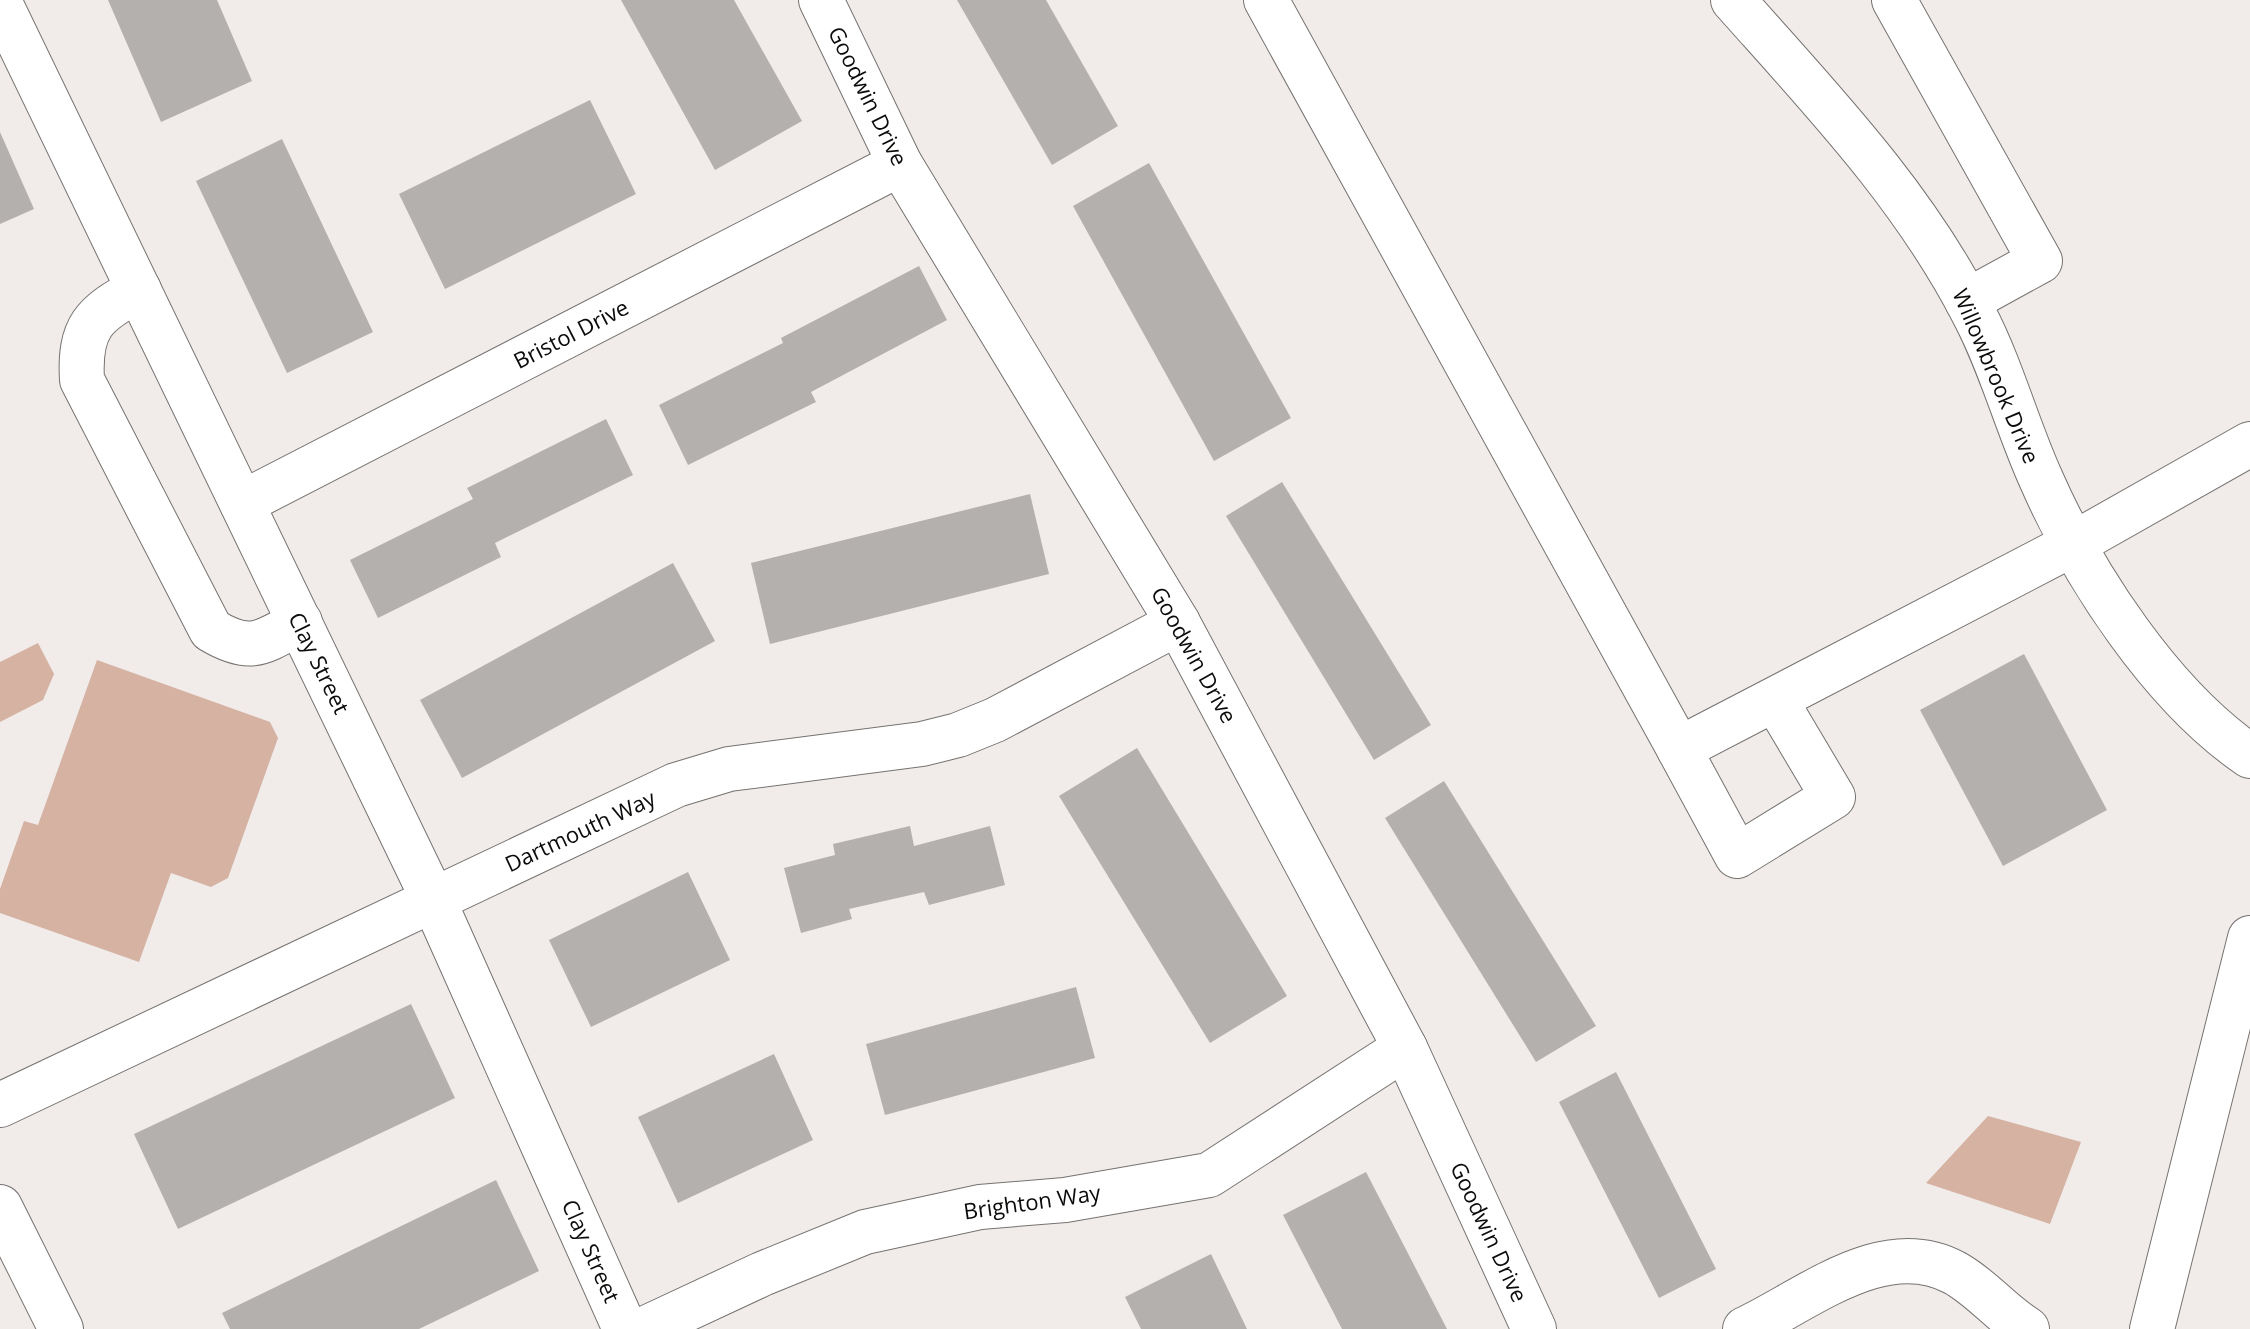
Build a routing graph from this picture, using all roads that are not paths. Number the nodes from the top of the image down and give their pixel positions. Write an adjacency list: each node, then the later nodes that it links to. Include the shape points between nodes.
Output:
1 (821, 0): 6 (street, Goodwin Drive)
2 (1266, 0): 15 (street)
3 (1733, 0): 8 (street, Willowbrook Drive, via 1867,150 1925,227)
4 (1894, 0): 8 (street, via 2040,261)
5 (0, 3): 7 (street, Clay Street)
6 (900, 164): 10 (street, Bristol Drive); 13 (street, Goodwin Drive)
7 (139, 290): 10 (street, Clay Street); 12 (street, via 108,305 88,328 80,351 82,380 211,630 233,643 258,645)
8 (1967, 301): 11 (street, Willowbrook Drive, via 2042,481)
9 (2250, 444): 11 (street)
10 (242, 503): 12 (street, Clay Street)
11 (2075, 543): 14 (street); 16 (street, Willowbrook Drive, via 2120,621 2162,674 2215,732)
12 (300, 622): 17 (street, Clay Street)
13 (1178, 623): 17 (street, Dartmouth Way, via 958,735 795,758 676,785); 19 (street, Goodwin Drive)
14 (1776, 701): 15 (street); 15 (street, via 1833,797 1737,856)
15 (1679, 749)
16 (2250, 756)
17 (433, 899): 20 (street, Dartmouth Way); 23 (street, Clay Street)
18 (2250, 938): 28 (street)
19 (1405, 1048): 24 (street, Brighton Way, via 1209,1175 1065,1200 980,1207 865,1232); 25 (street, Goodwin Drive)
20 (0, 1105)
21 (0, 1207): 22 (street)
22 (61, 1329)
23 (625, 1329)
24 (644, 1329)
25 (1534, 1329)
26 (1745, 1329): 27 (street, via 1869,1265 1907,1262 1950,1271 1977,1286)
27 (2027, 1329)
28 (2152, 1329)

